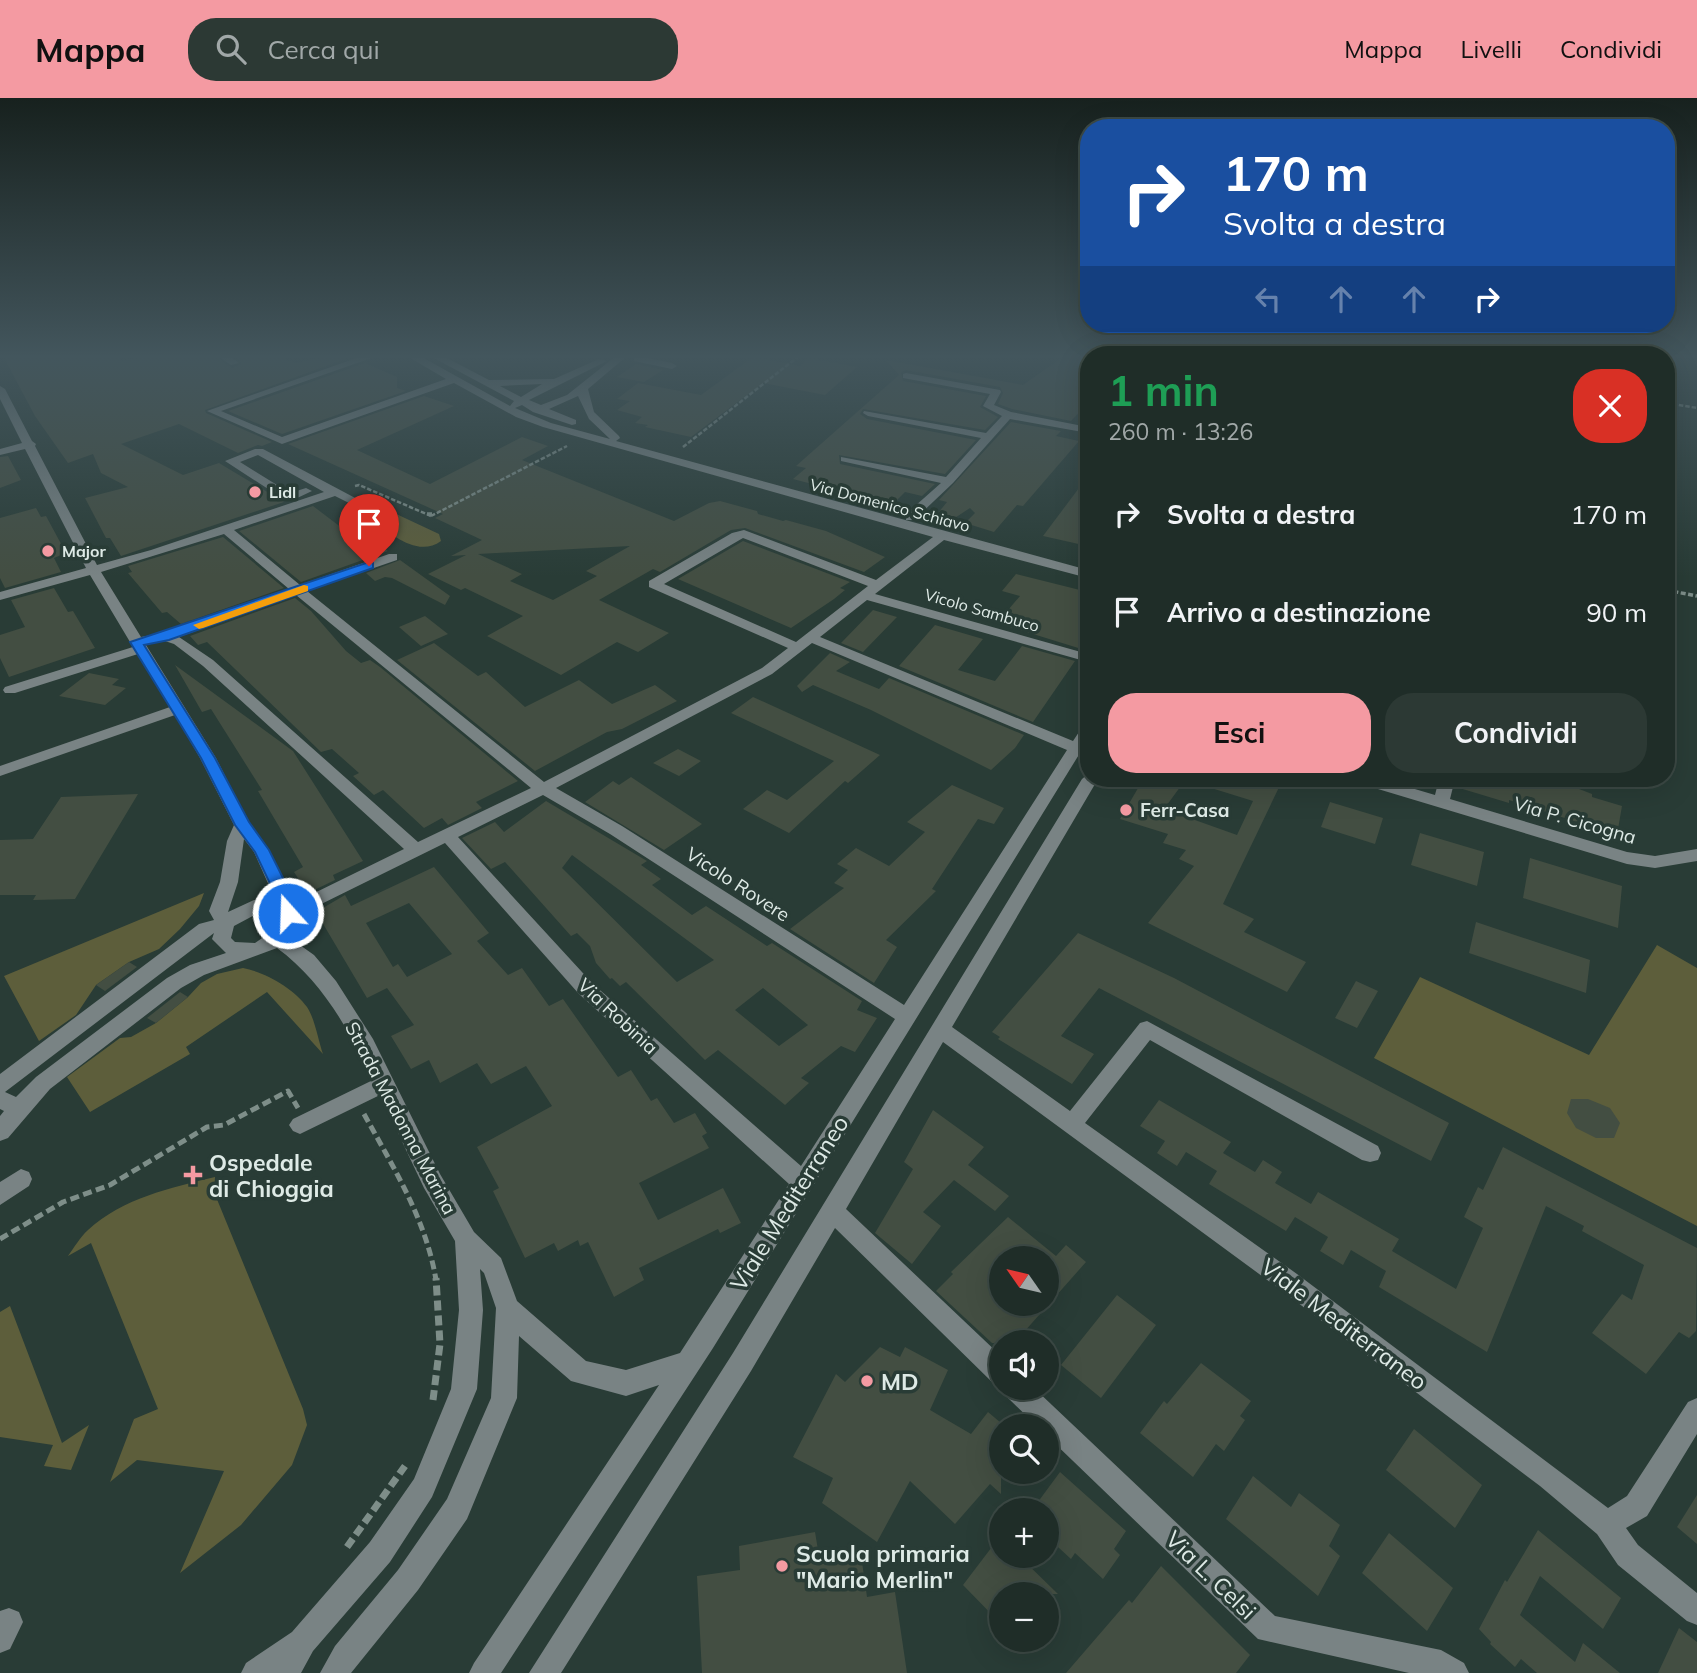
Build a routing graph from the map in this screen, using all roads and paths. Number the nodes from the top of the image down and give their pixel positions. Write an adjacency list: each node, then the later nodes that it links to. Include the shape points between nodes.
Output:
1 (22, 430): 14 (street)
2 (254, 430): 13 (street)
3 (316, 430): 13 (street)
4 (562, 430): 11 (street, Via Domenico Schiavo)
5 (593, 430): 12 (street, Via Domenico Schiavo)
6 (605, 430): 12 (street)
7 (705, 430): 15 (path)
8 (955, 430): 10 (street)
9 (994, 430): 10 (street)
10 (987, 436): 19 (street)
11 (584, 437): 21 (path, via 431,516 359,485); 25 (street, Via Domenico Schiavo)
12 (615, 438): 23 (street, Via Domenico Schiavo)
13 (282, 442): 16 (street)
14 (31, 444): 17 (street); 28 (street)
15 (683, 447)
16 (259, 451): 20 (street); 20 (street, via 231,461 289,498)
17 (0, 452)
18 (845, 459): 19 (street)
19 (949, 481): 23 (street)
20 (322, 486): 21 (street)
21 (338, 493): 22 (street); 24 (street)
22 (355, 502)
23 (910, 517): 27 (street, Via Domenico Schiavo)
24 (224, 528): 28 (street); 31 (street, Vicolo Rovere)
25 (942, 536): 29 (street, Via Domenico Schiavo); 30 (street)
26 (393, 557): 31 (street)
27 (1080, 562)
28 (93, 569): 33 (street); 38 (street)
29 (1080, 572)
30 (879, 586): 34 (street); 39 (street, via 744,534 654,584)
31 (298, 591): 36 (street); 49 (street, Vicolo Rovere)
32 (1675, 592): 35 (path)
33 (0, 596)
34 (866, 596): 37 (street); 40 (street, Vicolo Sambuco)
35 (1697, 596)
36 (165, 637): 38 (street); 53 (street, via 179,641 208,663)
37 (812, 638): 39 (street); 44 (street)
38 (139, 646): 41 (street); 42 (street)
39 (799, 648): 49 (street, via 740,686)
40 (1080, 656)
41 (10, 690)
42 (178, 709): 45 (street); 51 (street)
43 (1080, 742): 44 (street, Viale Mediterraneo)
44 (1076, 748): 58 (street, Viale Mediterraneo)
45 (0, 771)
46 (1085, 787): 59 (street, Viale Mediterraneo)
47 (1391, 787): 50 (street, Via P. Cicogna)
48 (1445, 787): 50 (street)
49 (544, 788): 52 (street); 58 (street, Vicolo Rovere)
50 (1441, 802): 54 (street, Via P. Cicogna, via 1627,859 1655,862)
51 (242, 825): 55 (street, via 261,850); 56 (street, via 218,911)
52 (448, 836): 53 (street); 72 (street, Via Robinia, via 586,989)
53 (417, 851): 55 (street)
54 (1697, 855)
55 (287, 911): 56 (street, via 275,904 262,905); 57 (street, via 290,924)
56 (226, 923): 57 (street, via 221,939 225,945 239,951); 60 (street, via 205,929)
57 (269, 944): 61 (street, via 182,978); 62 (street, Strada Madonna Marina, via 307,960 329,986)
58 (907, 1017): 72 (street, Viale Mediterraneo)
59 (941, 1030): 67 (street, Viale Mediterraneo); 74 (street, Viale Mediterraneo)
60 (72, 1031): 61 (street); 63 (street)
61 (92, 1044): 65 (street)
62 (385, 1083): 68 (street); 76 (street, Strada Madonna Marina)
63 (0, 1085)
64 (288, 1091): 75 (path, via 225,1125 207,1127 110,1185 63,1202)
65 (9, 1104): 69 (street)
66 (364, 1114): 81 (path, via 430,1251 440,1312 439,1372)
67 (1072, 1124): 70 (street, via 1147,1029); 84 (street, Viale Mediterraneo)
68 (300, 1125)
69 (0, 1132)
70 (1370, 1153)
71 (0, 1180): 73 (street, via 20,1179)
72 (803, 1181): 79 (street, Viale Mediterraneo)
73 (0, 1195)
74 (832, 1210): 78 (street); 92 (street, Viale Mediterraneo, via 742,1362)
75 (0, 1239)
76 (466, 1239): 77 (street, Strada Madonna Marina, via 494,1266); 87 (street, Strada Madonna Marina, via 471,1310 464,1389 423,1488 380,1552)
77 (508, 1308): 79 (street, Strada Madonna Marina, via 580,1372 626,1383); 90 (street, Strada Madonna Marina, via 504,1398 457,1510)
78 (989, 1361)
79 (686, 1364): 91 (street, Viale Mediterraneo)
80 (1029, 1400): 93 (street, Via L. Celsi, via 1268,1629 1441,1665)
81 (432, 1405)
82 (1697, 1411): 84 (street, via 1637,1506)
83 (412, 1454): 85 (path)
84 (1607, 1524): 86 (street, Viale Mediterraneo, via 1628,1555)
85 (345, 1551)
86 (1697, 1612)
87 (303, 1641): 88 (street); 89 (street, Strada Madonna Marina)
88 (256, 1673)
89 (285, 1673)
90 (335, 1673)
91 (484, 1673)
92 (544, 1673)
93 (1454, 1673)

